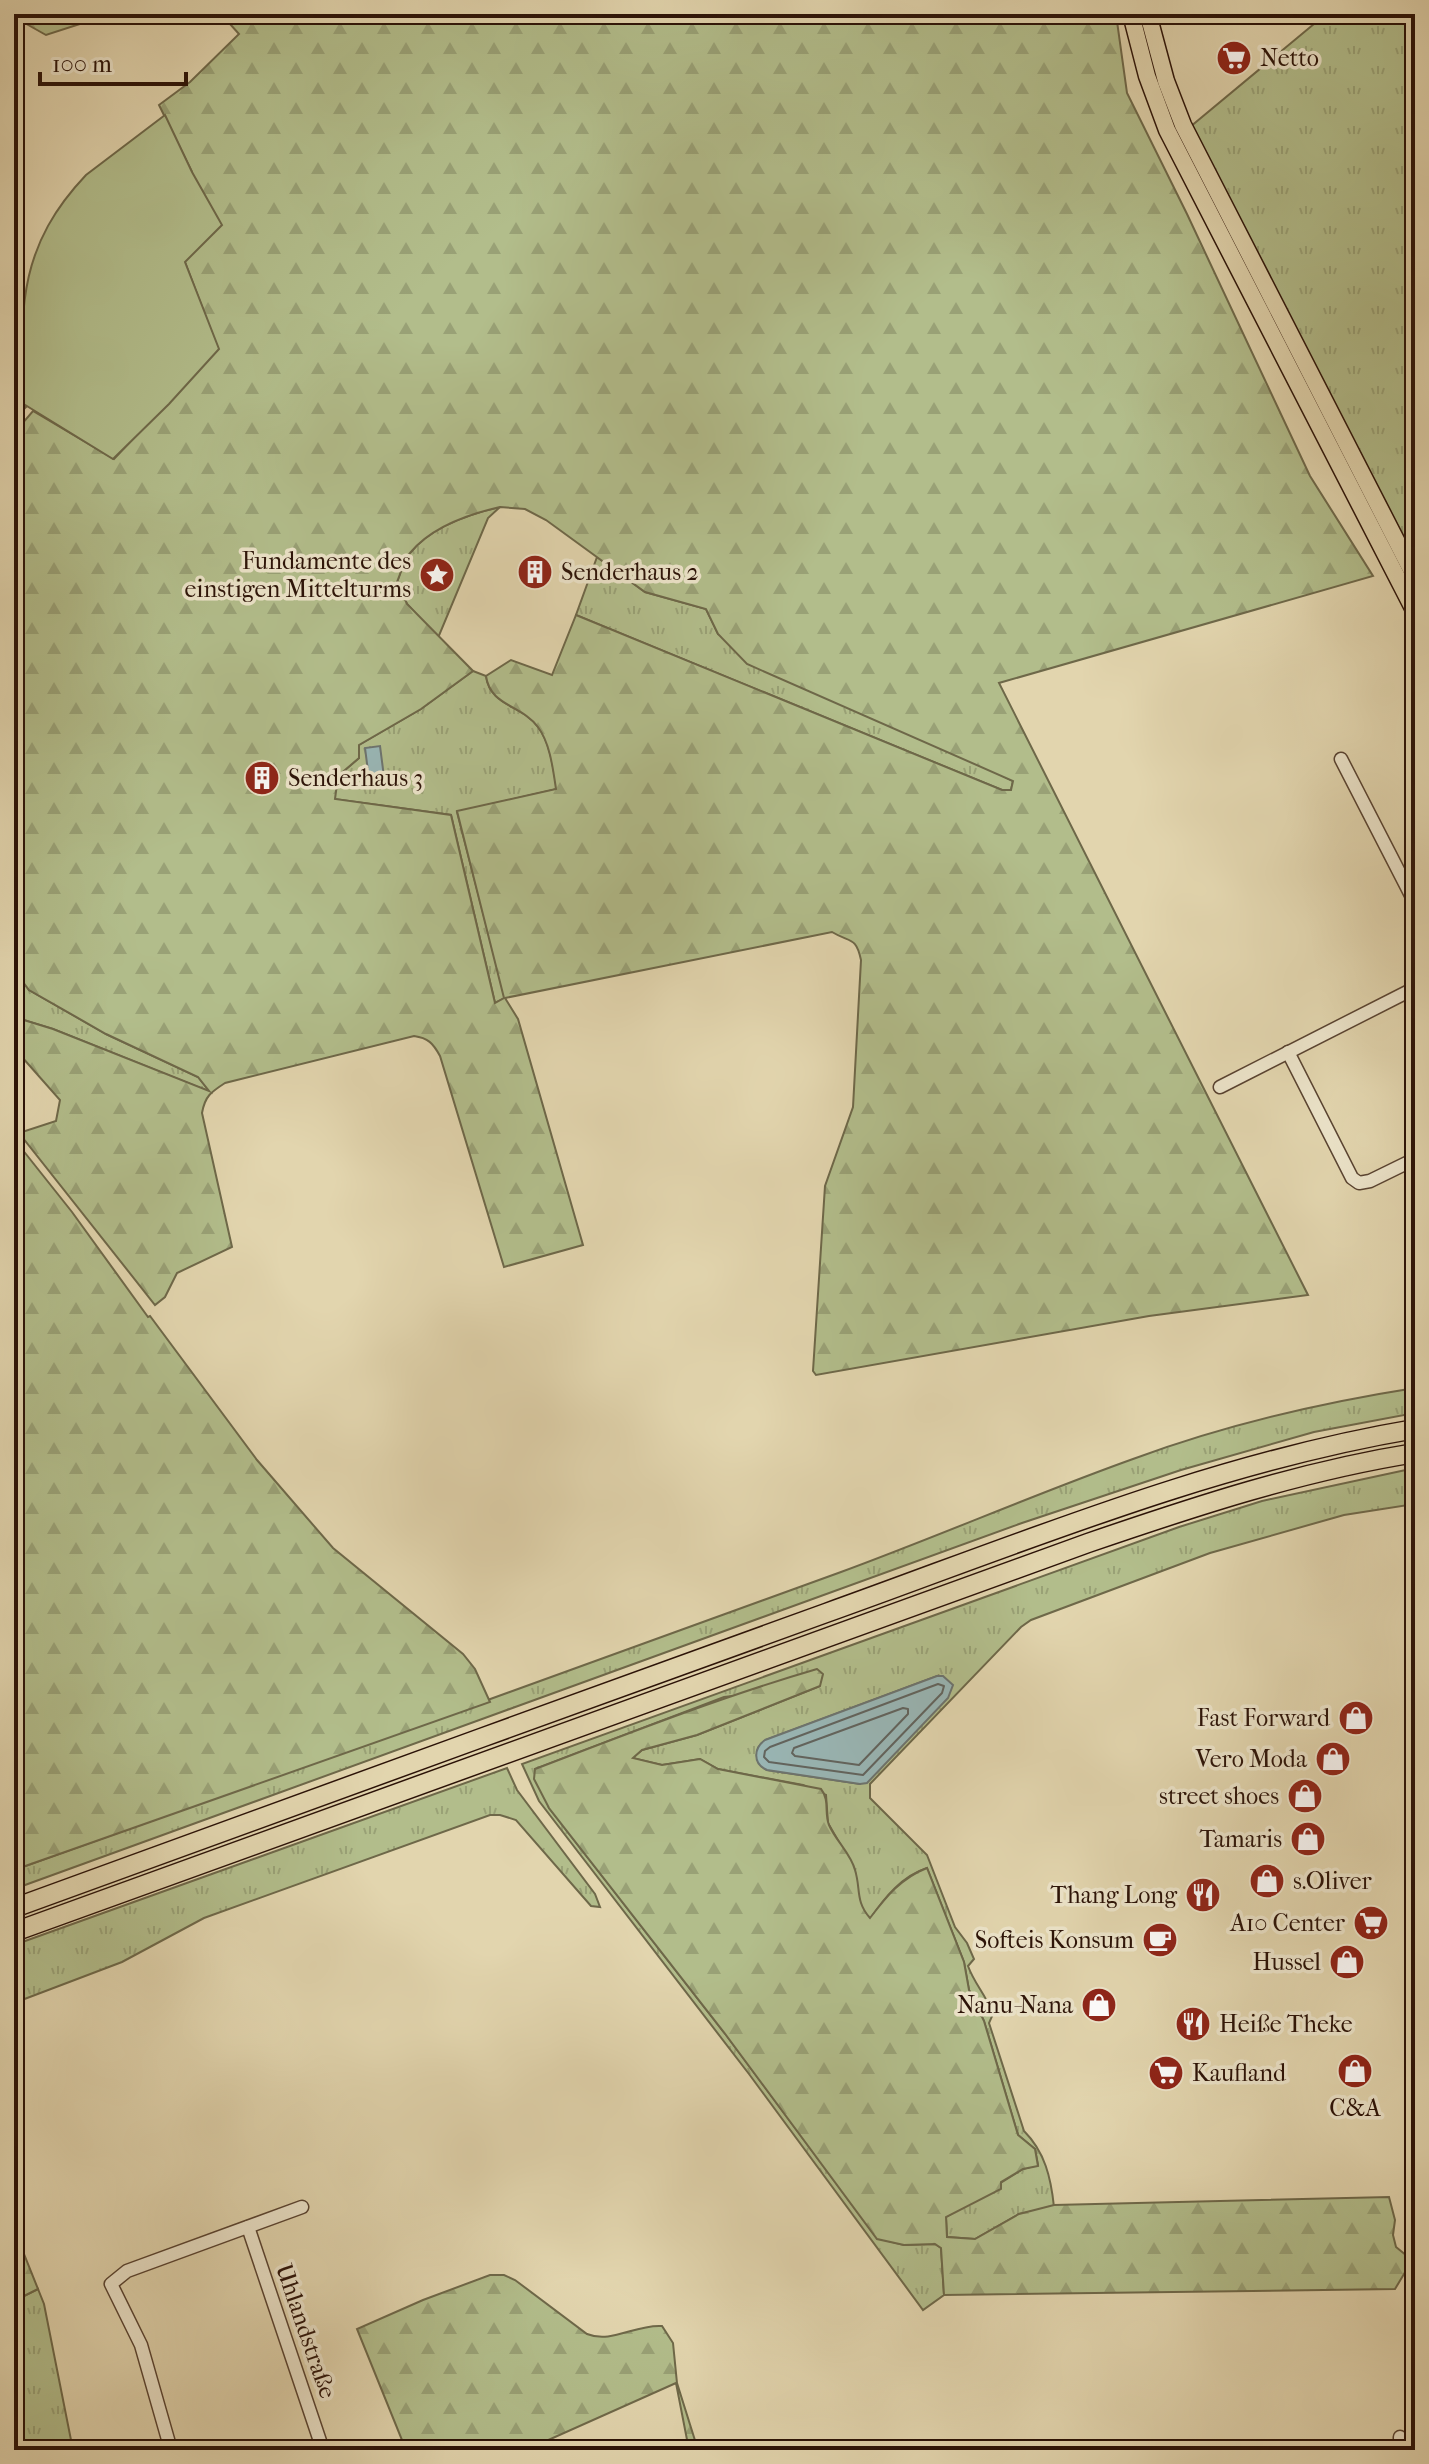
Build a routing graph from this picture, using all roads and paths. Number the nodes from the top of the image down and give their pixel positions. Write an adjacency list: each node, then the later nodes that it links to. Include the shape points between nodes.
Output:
1 (1131, 14): 4 (main road, via 1167,130)
2 (1148, 14): 3 (main road, via 1183,125)
3 (1415, 577)
4 (1415, 612)
5 (1341, 759): 6 (street)
6 (1415, 903)
7 (1415, 988): 8 (street)
8 (1288, 1052): 9 (street); 10 (street, via 1352,1178 1370,1181)
9 (1220, 1087)
10 (1415, 1159)
11 (1415, 1429): 13 (highway, via 1291,1454 1203,1479)
12 (1415, 1453): 14 (highway, via 1299,1476 1128,1529)
13 (14, 1908)
14 (14, 1932)
15 (302, 2207): 16 (street)
16 (248, 2227): 17 (street, via 127,2271 111,2284 141,2345); 18 (street, Uhlandstraße)
17 (171, 2450)
18 (323, 2450)

